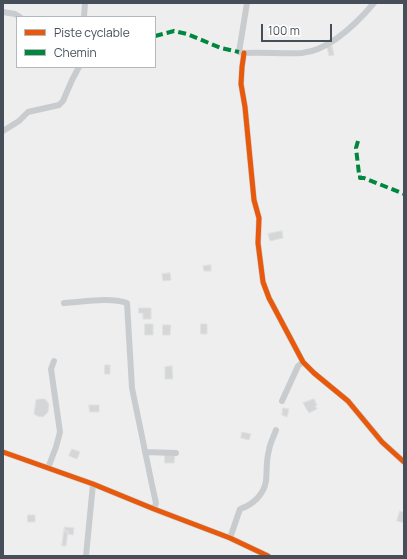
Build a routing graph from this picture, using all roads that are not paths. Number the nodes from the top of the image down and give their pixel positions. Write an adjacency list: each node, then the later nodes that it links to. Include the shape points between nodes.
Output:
1 (85, 3): 6 (street)
2 (247, 3): 7 (street, via 239,52)
3 (374, 3): 7 (street, via 342,36 319,48 304,53)
4 (3, 12): 5 (street)
5 (18, 16)
6 (84, 16)
7 (244, 53): 12 (street, via 241,84 254,200 259,218 258,242 263,282)
8 (78, 68): 9 (street, via 60,105 28,112)
9 (3, 131)
10 (64, 303): 16 (street, via 127,303 132,388)
11 (54, 361): 19 (street, via 51,370 60,432)
12 (303, 362): 13 (street, via 298,366); 18 (street, via 348,401 382,442)
13 (282, 400)
14 (276, 430): 22 (street, via 268,450 266,482 262,492 247,507 240,509)
15 (3, 452): 19 (street)
16 (145, 452): 17 (street); 21 (street, via 156,503)
17 (176, 453)
18 (404, 462)
19 (48, 468): 20 (street)
20 (93, 484): 21 (street); 23 (street)
21 (154, 509): 22 (street)
22 (230, 538): 24 (street)
23 (86, 556)
24 (268, 556)

